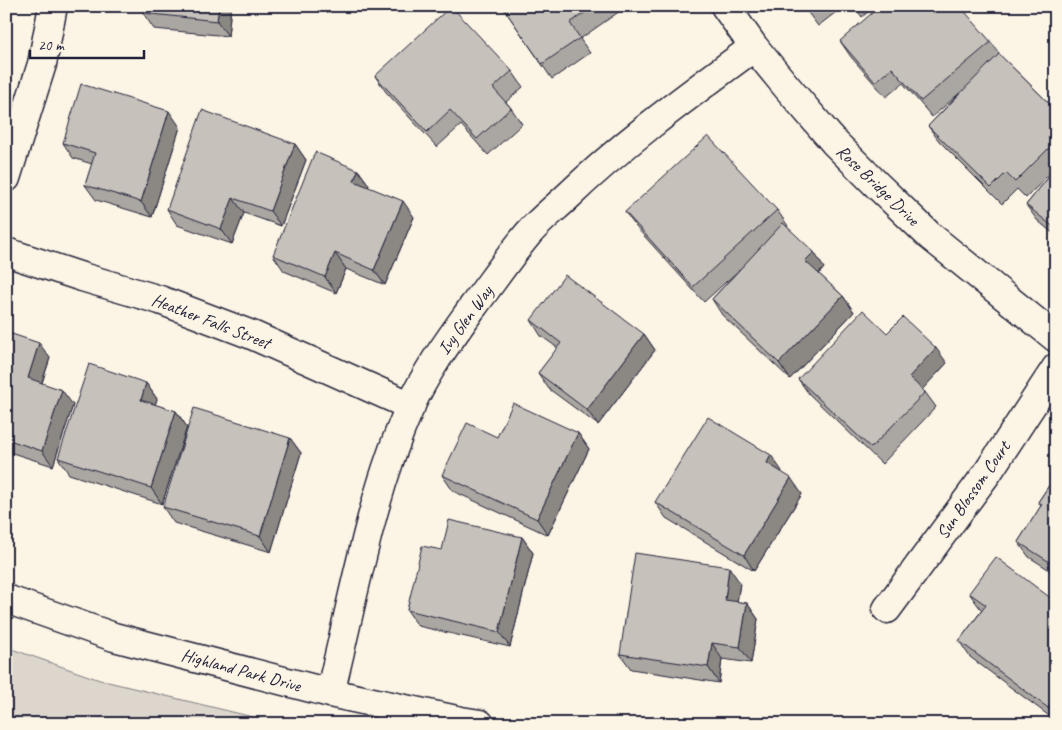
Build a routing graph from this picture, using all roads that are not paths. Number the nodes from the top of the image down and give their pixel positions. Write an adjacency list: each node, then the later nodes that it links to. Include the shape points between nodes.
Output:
1 (53, 6): 4 (street, via 42,64)
2 (724, 6): 3 (street, Rose Bridge Drive)
3 (754, 48): 6 (street, Rose Bridge Drive, via 834,142 930,236); 8 (street, Ivy Glen Way, via 635,137 529,233 456,330 430,369)
4 (6, 178)
5 (6, 252): 8 (street, Heather Falls Street, via 160,300 252,335)
6 (1056, 338)
7 (1056, 368): 10 (street, Sun Blossom Court, via 988,472)
8 (411, 406): 11 (street, Ivy Glen Way, via 392,452 372,516)
9 (6, 599): 11 (street, Highland Park Drive, via 114,637)
10 (887, 609)
11 (330, 693): 12 (street, Highland Park Drive)
12 (480, 724)

